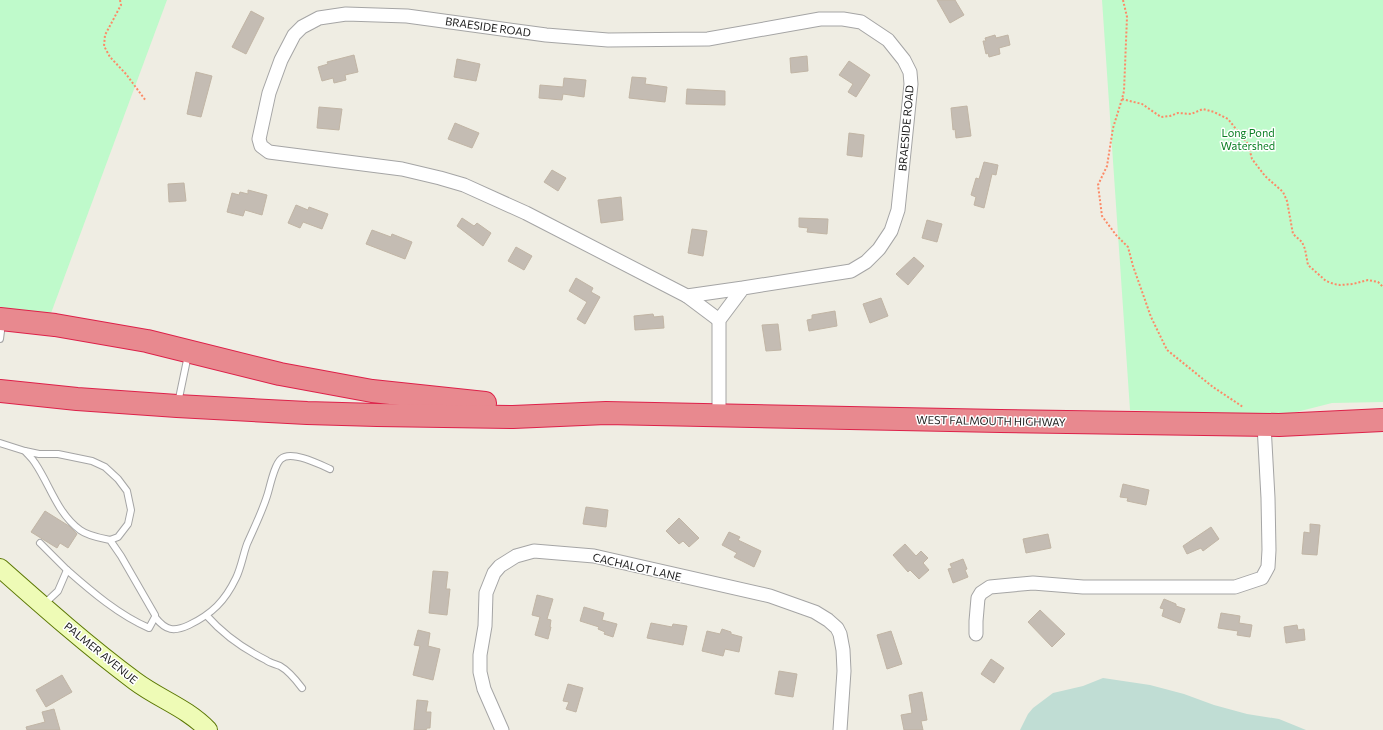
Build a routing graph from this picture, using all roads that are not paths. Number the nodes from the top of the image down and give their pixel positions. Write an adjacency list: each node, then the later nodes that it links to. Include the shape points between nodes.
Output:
1 (743, 288): 2 (street, BRAESIDE ROAD); 2 (street, BRAESIDE ROAD, via 851,271 866,262 891,231 898,210 911,84 910,72 888,40 861,22 820,19 708,39 608,40 546,35 407,16 346,14 319,18 302,27 294,35 280,60 269,93 259,138 261,146 269,152 402,169 464,185 526,213); 3 (street)
2 (687, 296): 3 (street, BRAESIDE ROAD)
3 (719, 320): 9 (street)
4 (1, 326): 5 (highway, via 55,325 103,332)
5 (189, 351): 7 (lane); 8 (highway, via 280,374 372,392)
6 (0, 391): 7 (highway)
7 (177, 406): 8 (highway, via 377,415 513,417)
8 (606, 413): 9 (highway, WEST FALMOUTH HIGHWAY)
9 (719, 415): 11 (highway, WEST FALMOUTH HIGHWAY)
10 (1383, 420): 11 (highway, WEST FALMOUTH HIGHWAY)
11 (1264, 425): 22 (street, via 1270,550 1268,567 1262,578 1235,587 1083,587 1033,583 990,587 978,598)
12 (0, 443): 13 (lane)
13 (24, 451): 15 (lane, via 35,462 68,518 81,530 98,538); 15 (lane, via 92,461 118,479 127,491 131,510 128,524 118,537)
14 (330, 469): 20 (lane, via 300,457 289,456 281,459 236,578 223,601)
15 (110, 540): 21 (lane)
16 (40, 543): 18 (lane)
17 (0, 568): 19 (main road, PALMER AVENUE)
18 (68, 570): 19 (lane, via 58,591); 21 (lane, via 89,590 136,623 149,628)
19 (43, 606): 24 (main road, PALMER AVENUE, via 137,682 172,702)
20 (207, 616): 21 (lane, via 179,629 164,626); 23 (lane, via 243,646 266,661 282,667)
21 (155, 618)
22 (976, 634)
23 (302, 688)
24 (208, 730)
25 (502, 730): 26 (street, CACHALOT LANE, via 484,689 480,672 486,593 494,573 500,566 516,556 534,551 594,556 770,596 815,612 837,628 840,634 844,671)
26 (840, 730)

